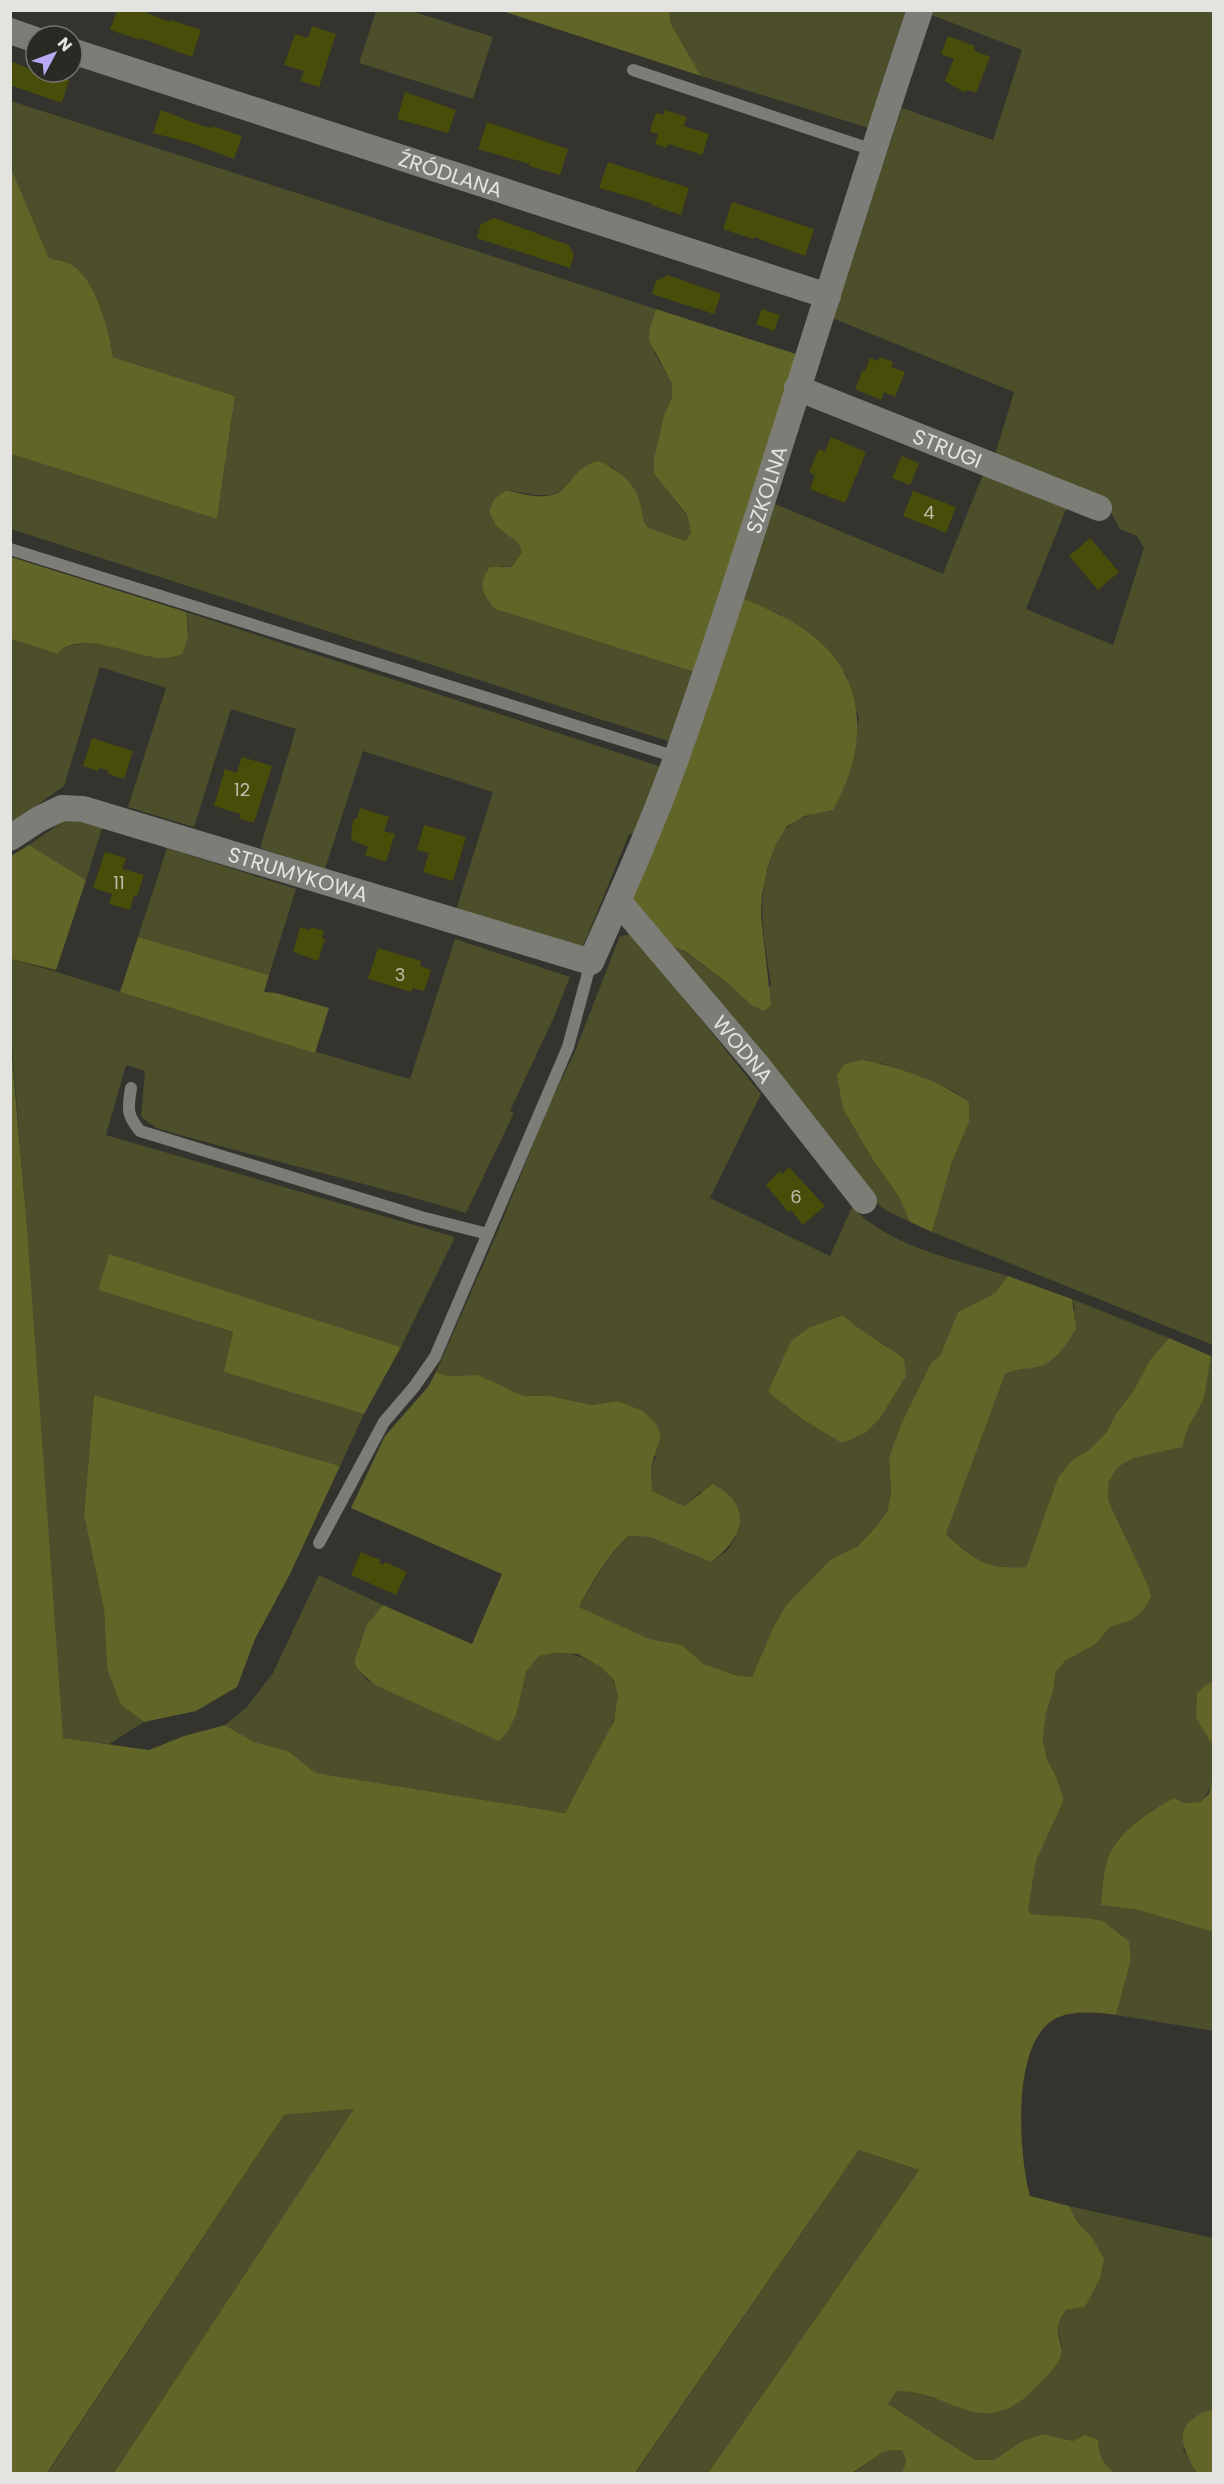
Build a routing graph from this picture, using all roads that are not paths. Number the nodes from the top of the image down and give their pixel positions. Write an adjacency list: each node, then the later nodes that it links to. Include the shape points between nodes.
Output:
1 (920, 10): 4 (street, SZKOLNA)
2 (84, 55): 5 (street, ŹRÓDLANA)
3 (633, 70): 4 (lane)
4 (873, 150): 5 (street, SZKOLNA)
5 (828, 296): 6 (street, SZKOLNA)
6 (797, 388): 7 (street, STRUGI); 9 (street, SZKOLNA)
7 (1099, 508)
8 (10, 549): 9 (lane)
9 (676, 757): 11 (street, SZKOLNA)
10 (10, 838): 12 (street, STRUMYKOWA, via 62,808 83,809)
11 (618, 901): 12 (street, SZKOLNA); 14 (street, WODNA, via 758,1066)
12 (591, 962): 15 (lane, via 568,1047)
13 (131, 1088): 15 (lane, via 129,1118 140,1131)
14 (864, 1201)
15 (489, 1234): 16 (lane, via 435,1357 384,1422)
16 (319, 1543)

